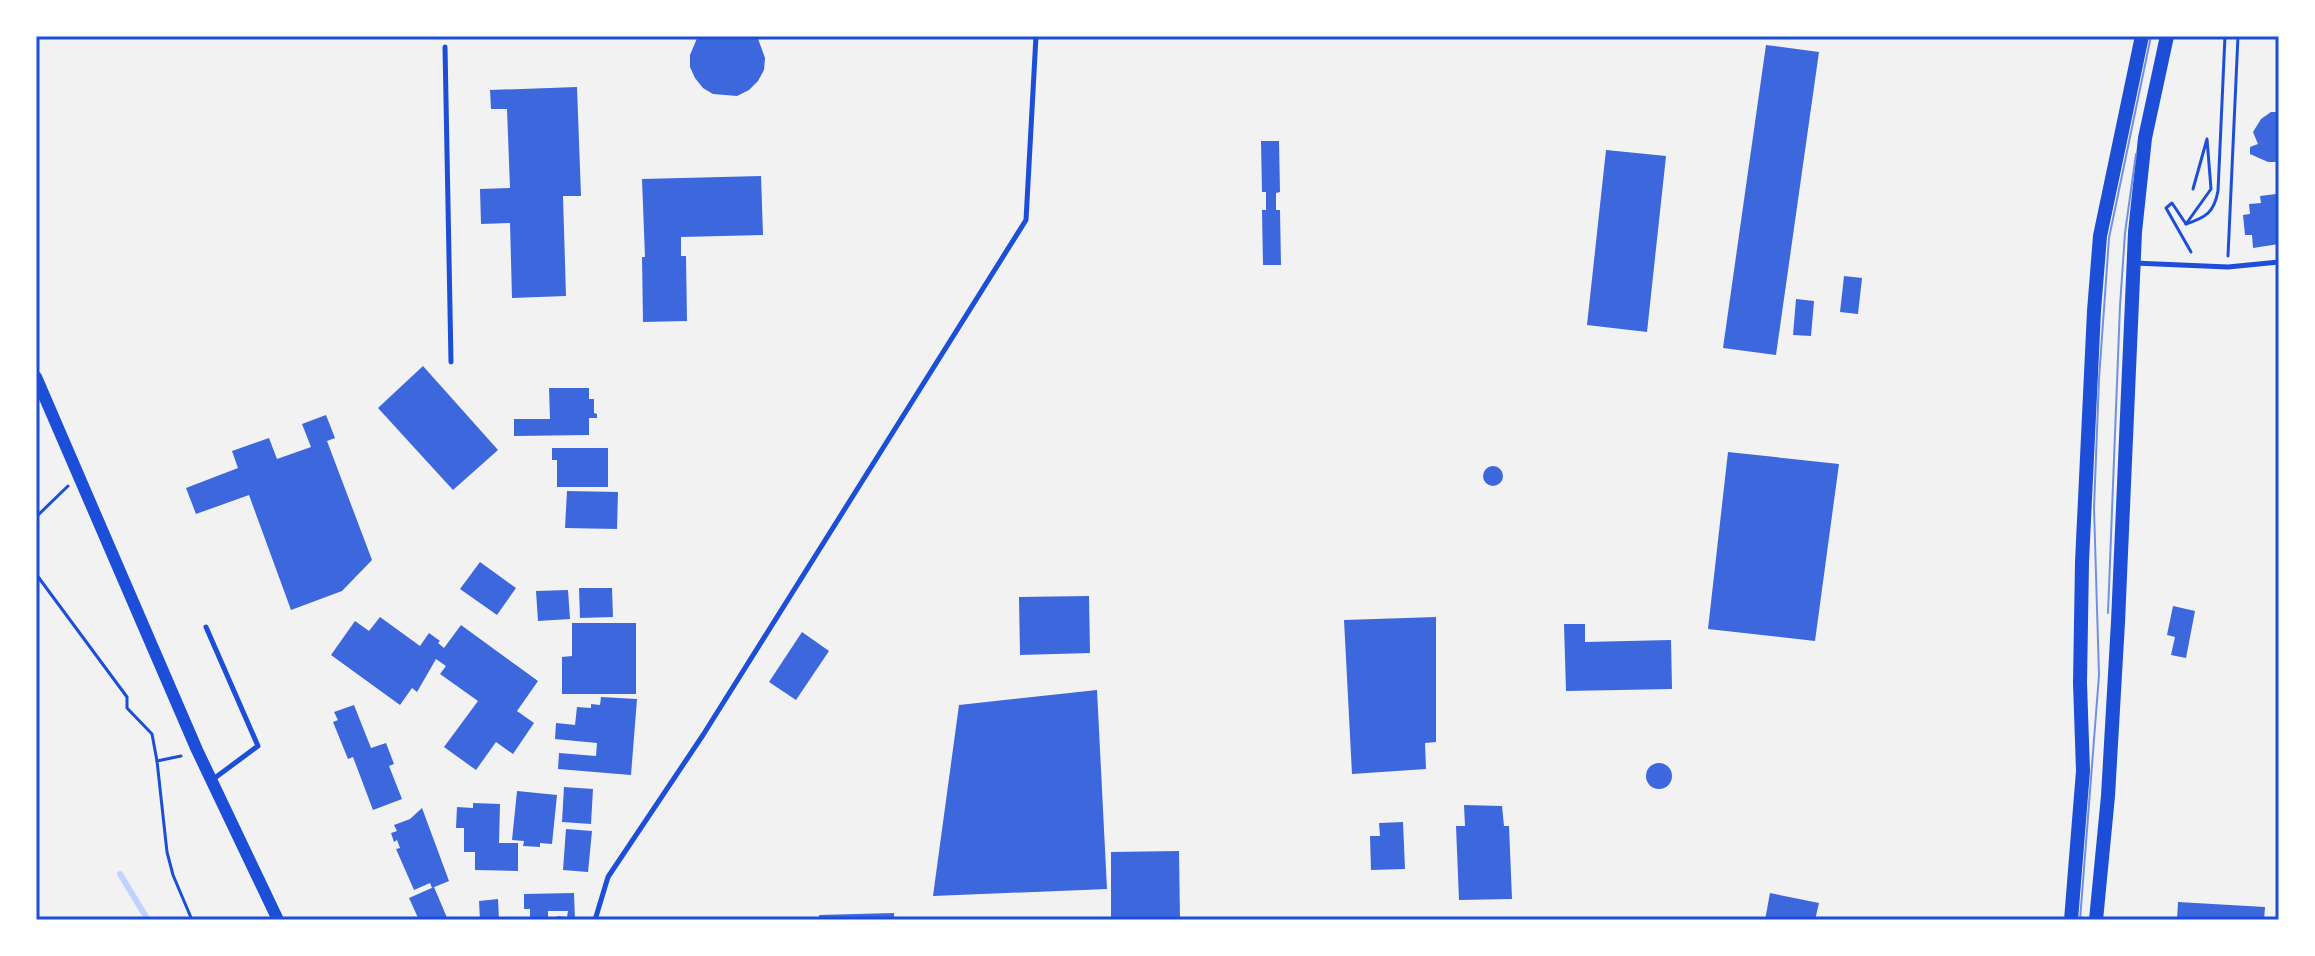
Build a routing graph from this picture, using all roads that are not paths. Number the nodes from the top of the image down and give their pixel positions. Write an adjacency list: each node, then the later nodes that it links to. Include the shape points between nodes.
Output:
1 (1036, 36): 12 (lane, via 1026,220 608,877)
2 (2142, 36): 13 (main road, via 2100,236 2092,326 2082,562 2083,771)
3 (2167, 36): 6 (main road, via 2145,138)
4 (445, 47): 7 (lane)
5 (2279, 262): 6 (lane, via 2228,267)
6 (2133, 263): 14 (main road, via 2118,622)
7 (451, 362)
8 (36, 377): 10 (street)
9 (206, 627): 10 (lane, via 258,746)
10 (211, 780): 11 (street)
11 (278, 920)
12 (595, 920)
13 (2071, 920)
14 (2096, 920)

